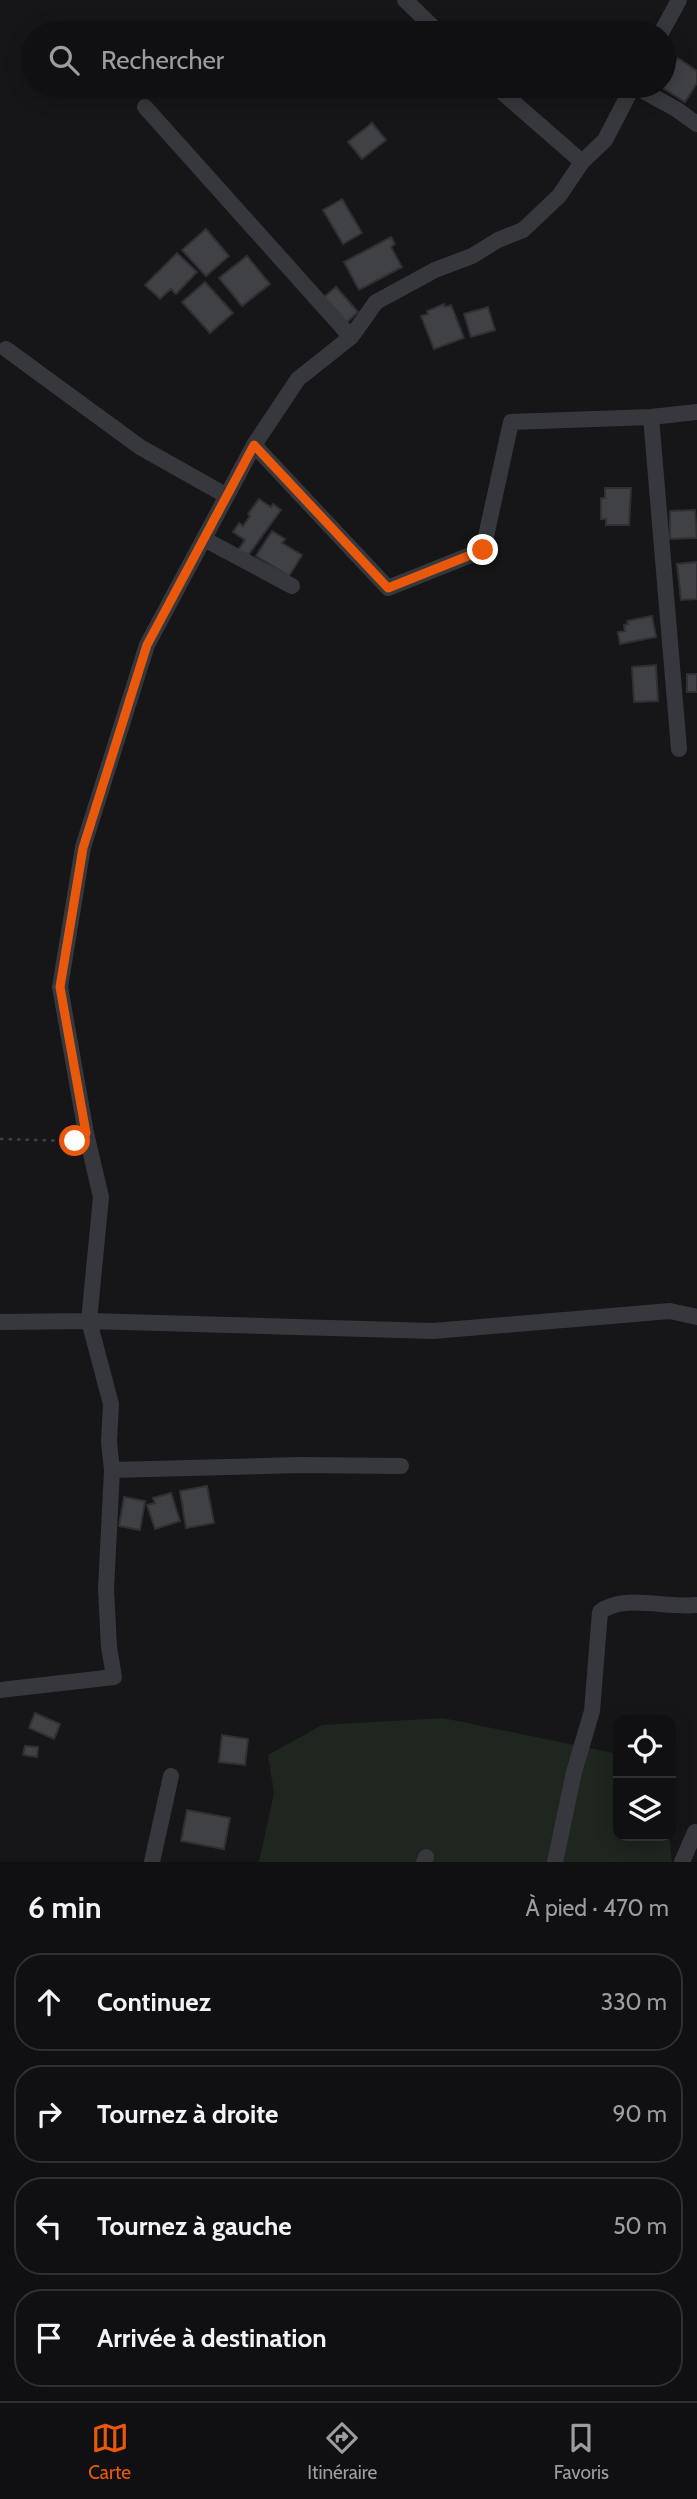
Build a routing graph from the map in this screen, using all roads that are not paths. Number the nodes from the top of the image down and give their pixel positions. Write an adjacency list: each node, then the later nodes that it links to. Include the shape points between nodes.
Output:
1 (405, 0): 3 (street)
2 (679, 0): 4 (street)
3 (427, 21)
4 (668, 21)
5 (509, 98): 10 (street)
6 (627, 98): 10 (street, via 606,140)
7 (656, 98): 9 (street)
8 (145, 107): 11 (street)
9 (697, 124)
10 (582, 162): 11 (street, via 559,196 523,230 376,302)
11 (351, 337): 15 (street, via 298,379)
12 (6, 349): 16 (street, via 140,447)
13 (697, 412): 14 (street)
14 (651, 417): 15 (street, via 511,422 483,550 388,588); 19 (street)
15 (254, 445): 16 (street)
16 (227, 496): 17 (street)
17 (204, 539): 18 (street); 21 (street, via 147,645 83,848 60,987 100,1197)
18 (292, 586)
19 (679, 749)
20 (697, 1317): 21 (street, via 670,1311 433,1331)
21 (89, 1321): 22 (street); 24 (street, via 111,1404)
22 (0, 1322)
23 (401, 1466): 24 (street)
24 (112, 1470): 26 (street, via 106,1590 114,1676)
25 (697, 1605): 30 (street, via 609,1605 600,1612 592,1711 573,1772)
26 (0, 1690)
27 (171, 1776): 29 (street)
28 (695, 1832): 31 (street)
29 (152, 1862)
30 (555, 1862)
31 (682, 1862)

